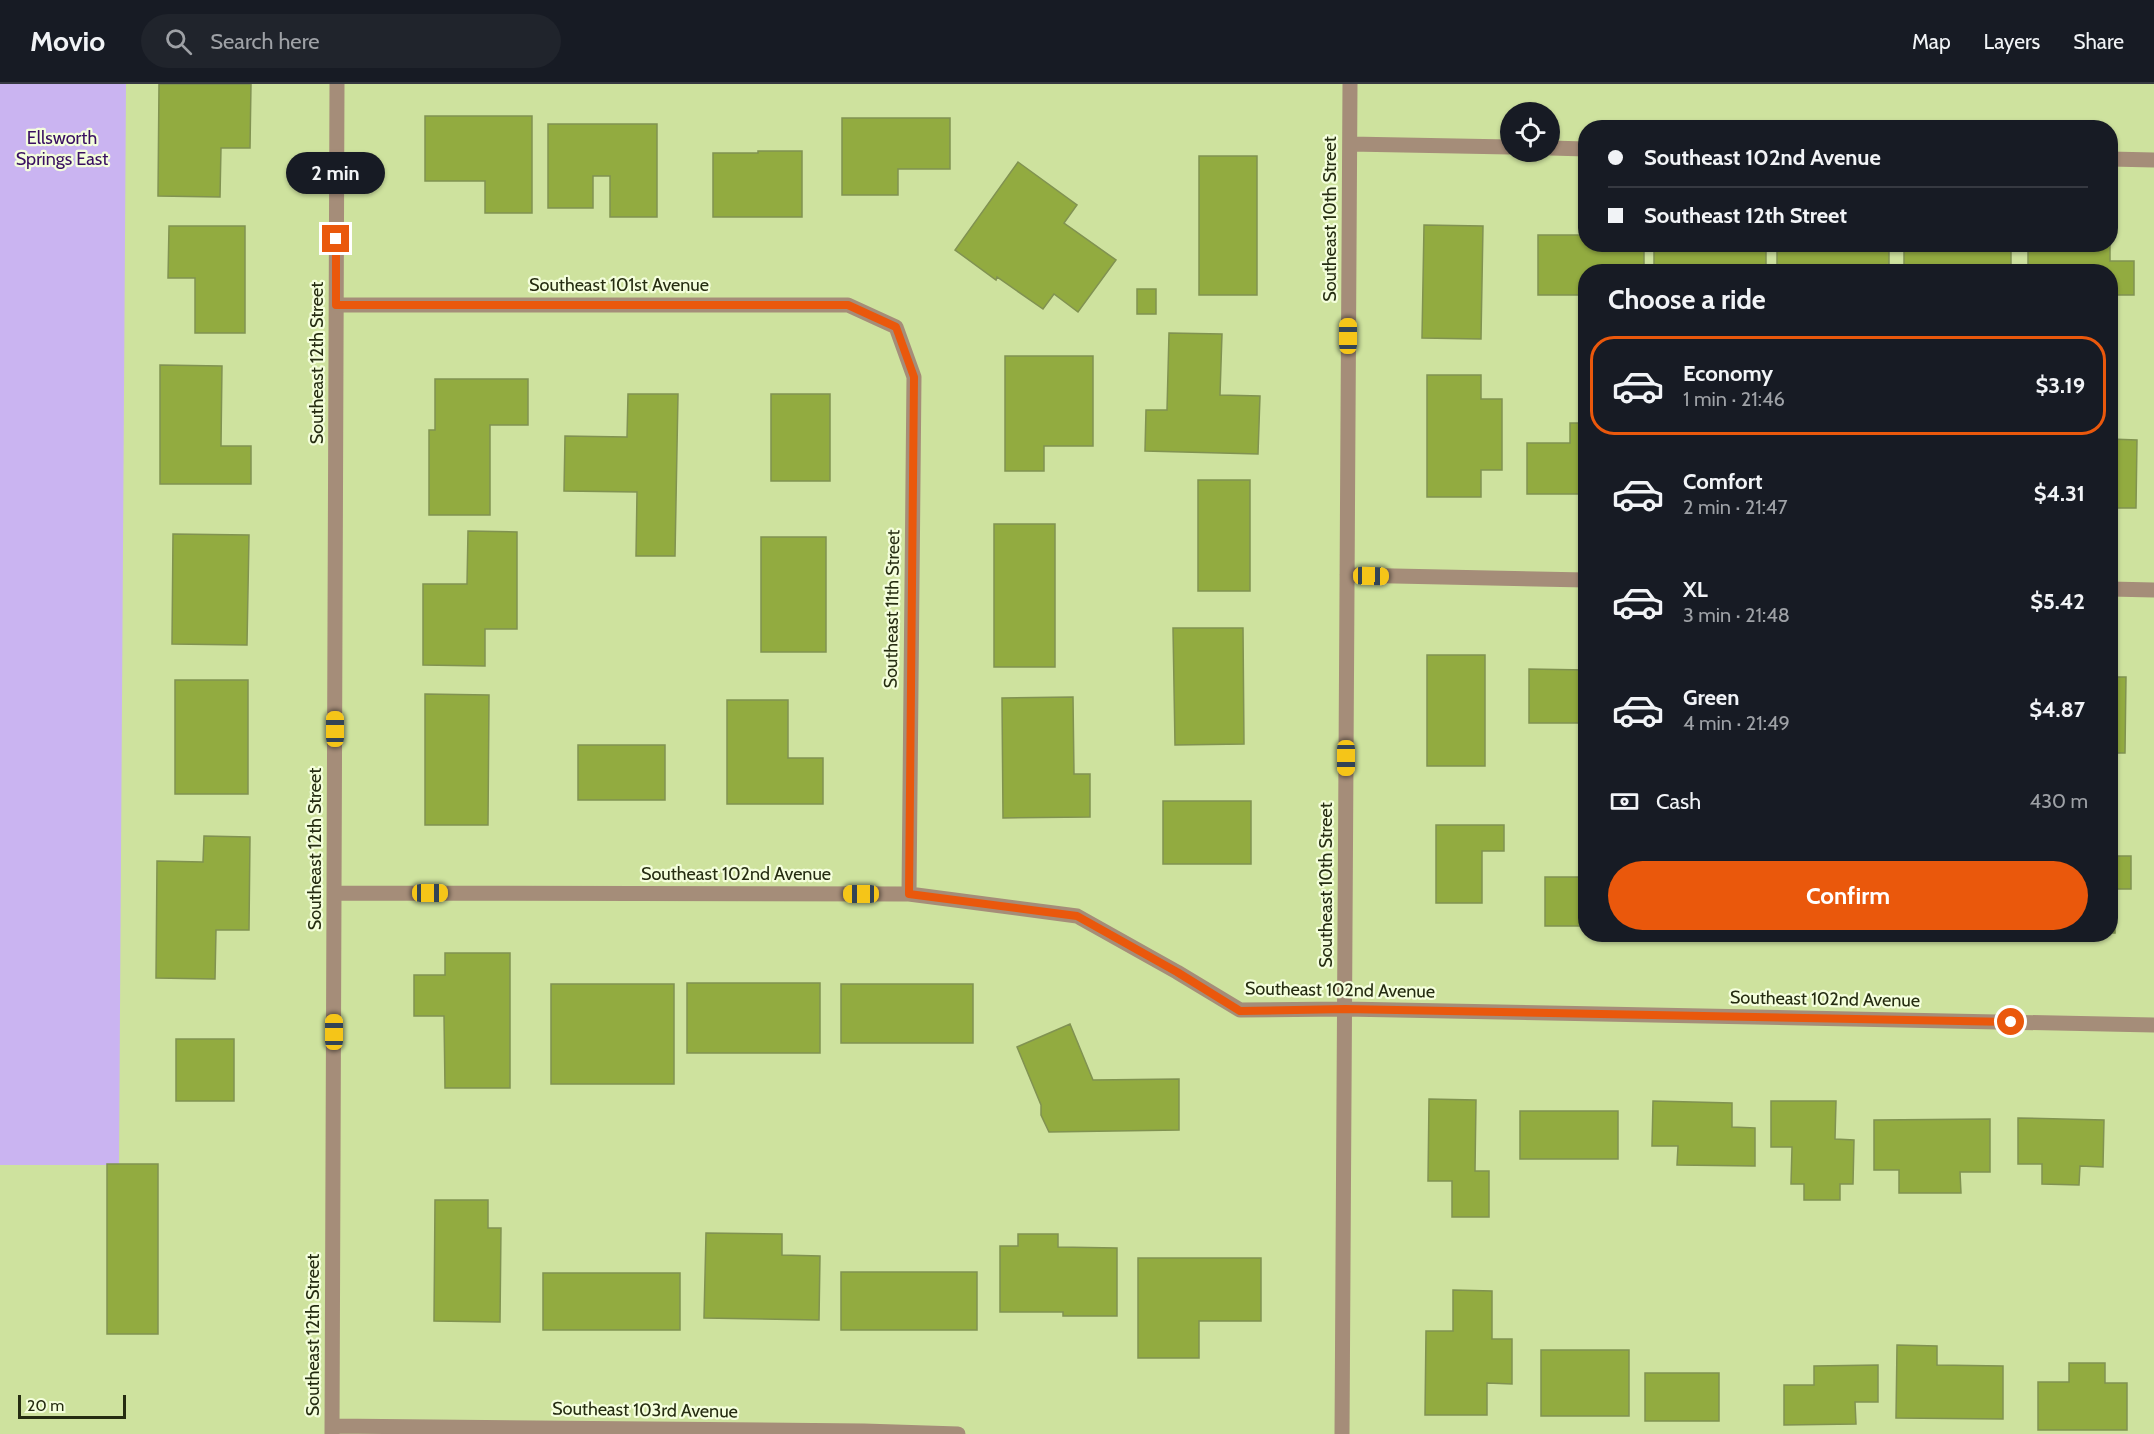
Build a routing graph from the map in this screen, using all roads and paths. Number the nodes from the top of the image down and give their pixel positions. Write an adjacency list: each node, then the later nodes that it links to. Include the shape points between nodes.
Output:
1 (336, 84): 9 (street, Southeast 12th Street)
2 (1350, 84): 3 (street, Southeast 10th Street)
3 (1350, 144): 4 (street); 11 (street, Southeast 10th Street)
4 (1500, 147)
5 (1560, 148): 6 (street)
6 (1578, 149)
7 (2118, 159): 8 (street)
8 (2154, 160)
9 (336, 305): 10 (street, Southeast 101st Avenue, via 848,305); 15 (street, Southeast 12th Street)
10 (896, 327): 16 (street, Southeast 11th Street, via 914,377)
11 (1347, 575): 12 (street); 17 (street, Southeast 10th Street)
12 (1578, 580)
13 (2118, 589): 14 (street)
14 (2154, 590)
15 (335, 893): 16 (street, Southeast 102nd Avenue); 19 (street, Southeast 12th Street)
16 (909, 894): 17 (street, Southeast 102nd Avenue, via 1077,916 1240,1011)
17 (1345, 1009): 18 (street, Southeast 102nd Avenue); 21 (street, Southeast 10th Street)
18 (2154, 1025)
19 (332, 1430): 20 (street, Southeast 103rd Avenue)
20 (958, 1434)
21 (1342, 1434)

